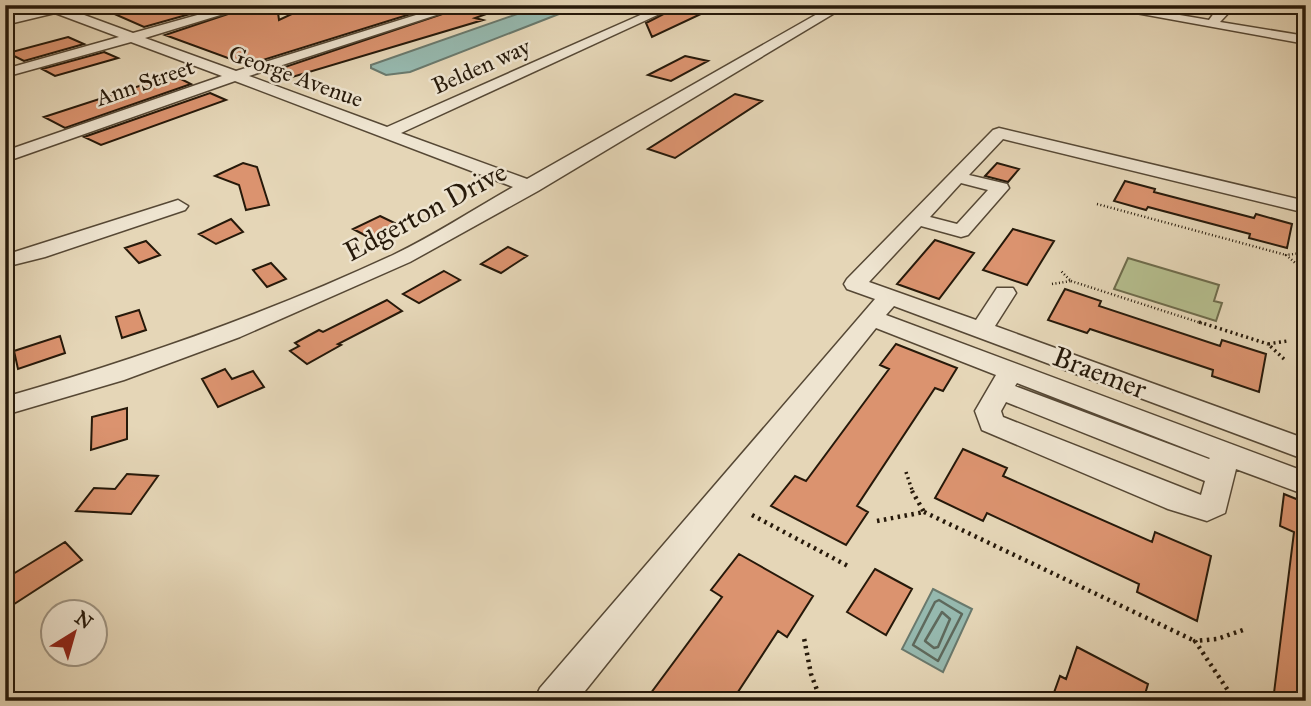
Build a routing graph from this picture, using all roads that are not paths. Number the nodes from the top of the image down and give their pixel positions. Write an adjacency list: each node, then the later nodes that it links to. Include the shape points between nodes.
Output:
1 (247, 5): 13 (street)
2 (461, 5): 16 (street, Ann Street)
3 (673, 5): 17 (street, Belden way)
4 (842, 5): 22 (street, Edgerton Drive)
5 (1098, 5): 12 (street)
6 (1225, 5): 7 (street); 12 (street)
7 (1230, 5)
8 (1281, 5): 10 (street)
9 (58, 6): 11 (street); 13 (street, George Avenue)
10 (1306, 11)
11 (5, 21)
12 (1212, 24): 14 (street)
13 (129, 38): 15 (street); 16 (street, George Avenue)
14 (1306, 40)
15 (5, 73)
16 (232, 77): 17 (street, George Avenue); 19 (street, Ann Street)
17 (385, 134): 22 (street, George Avenue)
18 (1089, 155): 20 (street); 21 (street, via 999,133); 24 (street)
19 (5, 157)
20 (1077, 176)
21 (957, 177): 25 (street); 25 (street, via 1000,188 961,231)
22 (531, 187): 31 (street, Edgerton Drive, via 403,258 328,293 115,374)
23 (178, 206): 26 (street)
24 (1306, 207)
25 (917, 219): 28 (street, via 855,285)
26 (5, 261)
27 (1005, 293): 29 (street)
28 (880, 307): 29 (street); 30 (street, Braemer); 35 (street)
29 (981, 330): 32 (street)
30 (1006, 380): 33 (street, Braemer); 33 (street, via 988,411 992,423 1179,501 1207,509 1214,505)
31 (5, 406)
32 (1306, 450)
33 (1223, 464): 34 (street)
34 (1306, 484)
35 (553, 701)

